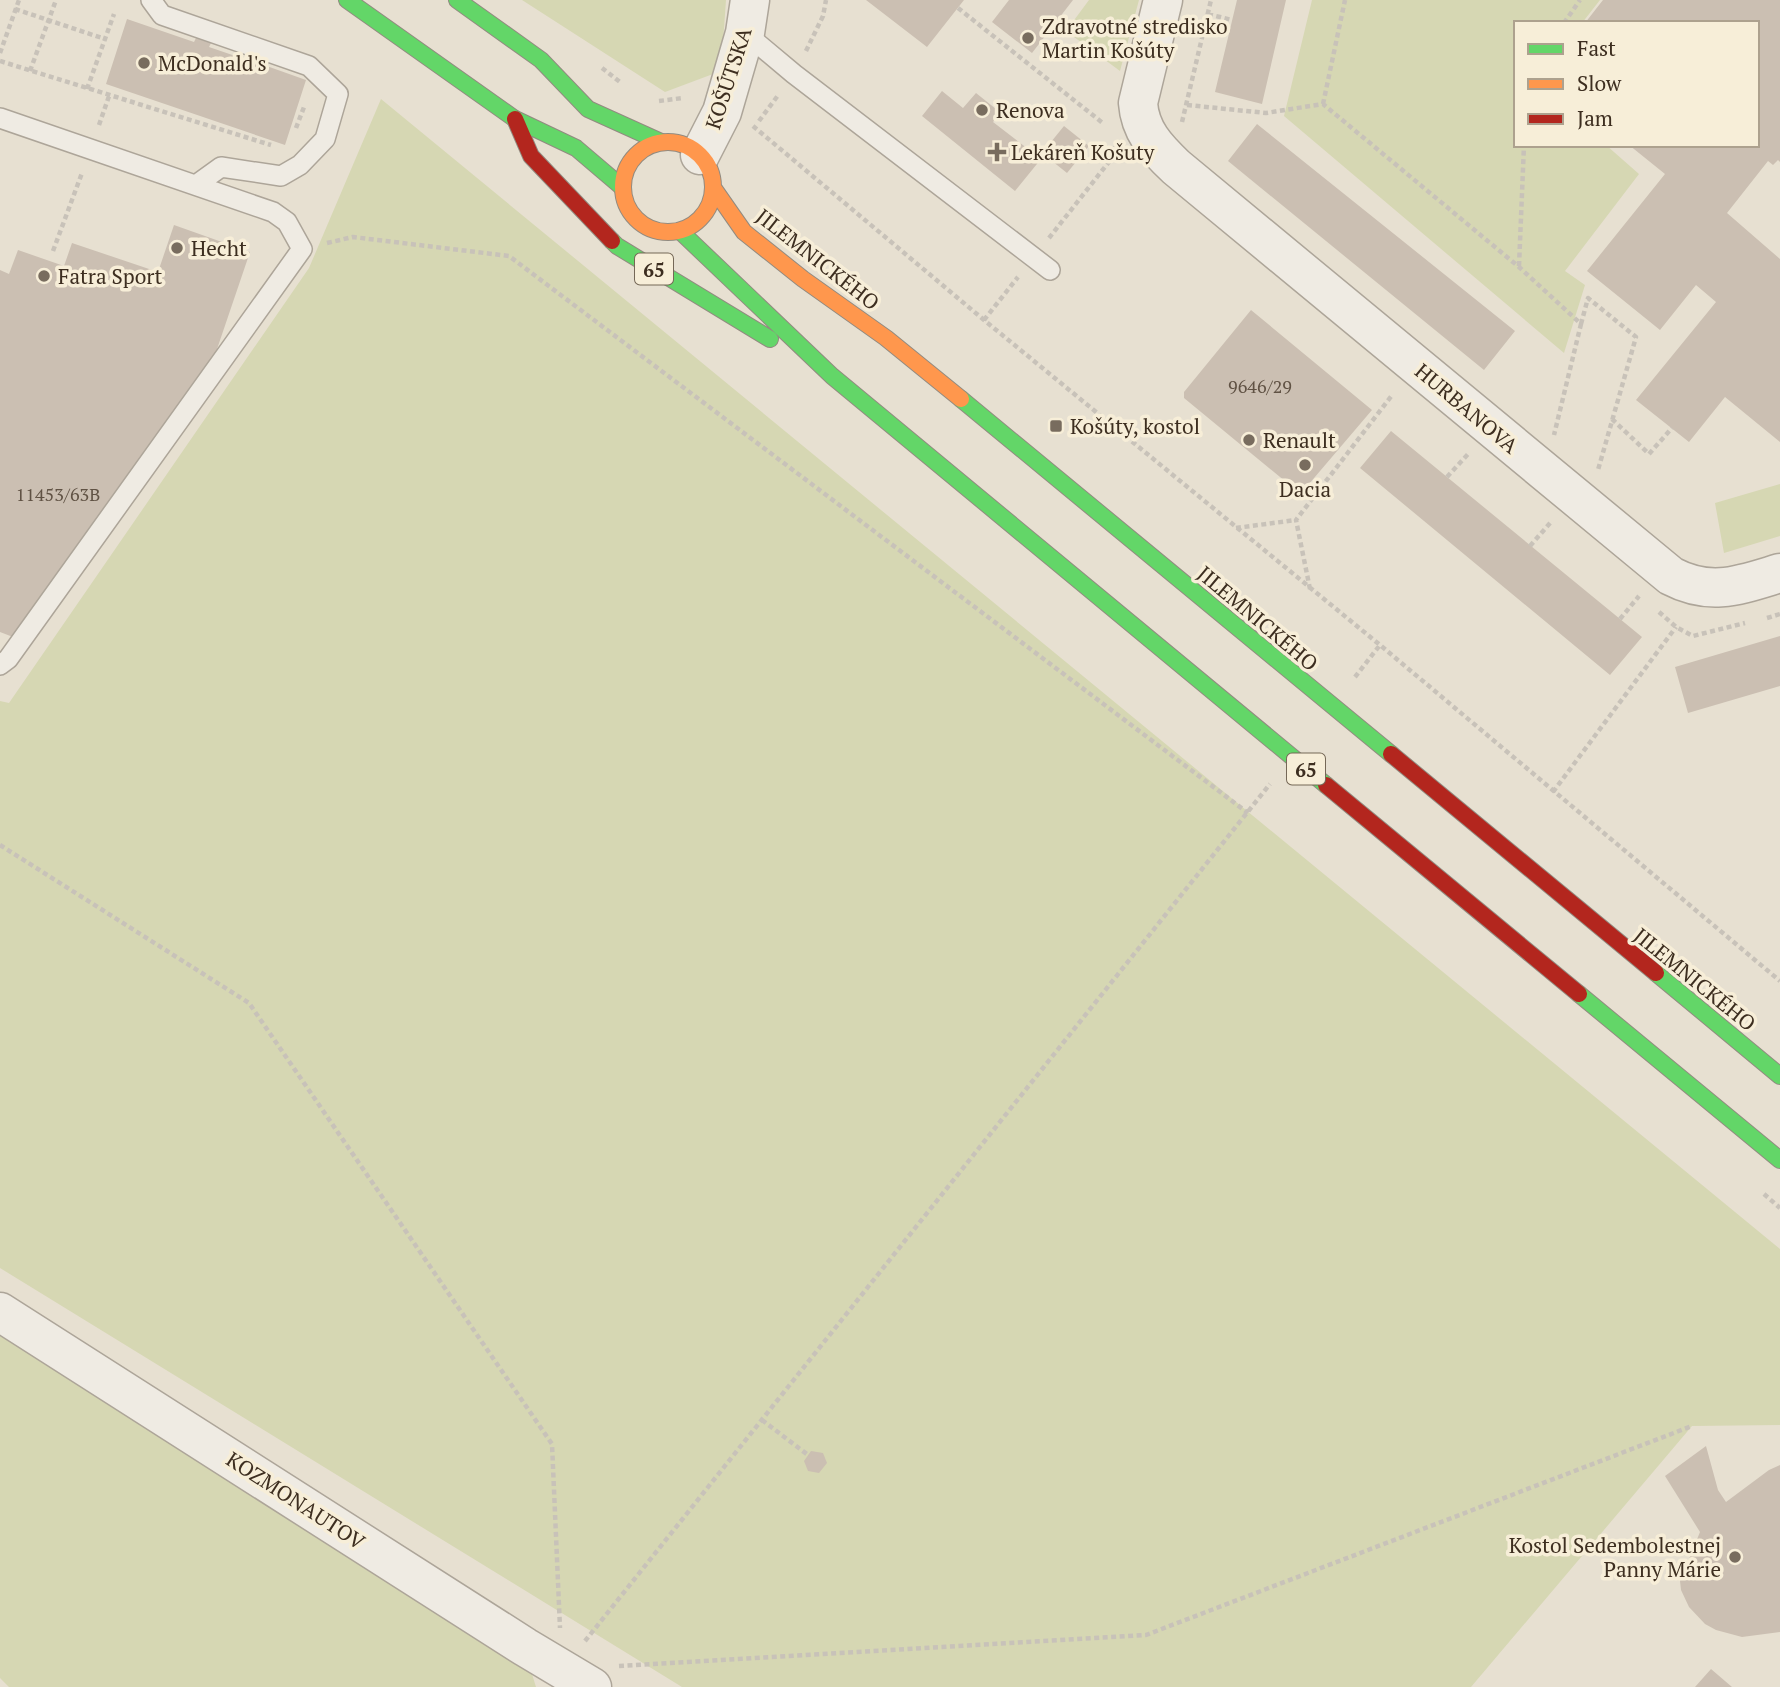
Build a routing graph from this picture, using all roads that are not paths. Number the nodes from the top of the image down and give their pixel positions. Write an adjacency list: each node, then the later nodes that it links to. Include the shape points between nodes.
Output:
1 (151, 0): 10 (lane, via 162,15 309,66 338,94 325,139 300,165 281,176 220,167)
2 (347, 0): 7 (main road, 65)
3 (457, 0): 8 (main road, via 541,60 588,109)
4 (1163, 0): 15 (street, HURBANOVA, via 1138,103 1139,119 1155,147 1175,167 1671,576 1693,586 1721,589)
5 (748, 16): 9 (street, KOŠÚTSKA); 13 (lane, via 794,74)
6 (0, 118): 10 (lane)
7 (515, 119): 11 (main road, 65, via 576,148); 14 (main road, 65, via 531,156 617,246)
8 (661, 142): 9 (main road, via 682,144); 11 (main road, via 630,163)
9 (707, 172): 12 (main road, 65, via 711,202 702,217); 17 (main road, JILEMNICKÉHO, via 744,232 886,338)
10 (197, 185): 16 (lane, via 273,212 287,222 302,249)
11 (623, 188): 12 (main road, 65, via 631,214 644,226 661,232)
12 (680, 231): 14 (main road, 65)
13 (1050, 270)
14 (832, 376): 18 (main road, 65)
15 (1780, 573)
16 (0, 665)
17 (1780, 1076)
18 (1780, 1160)
19 (0, 1312): 20 (street, KOZMONAUTOV)
20 (591, 1674)

